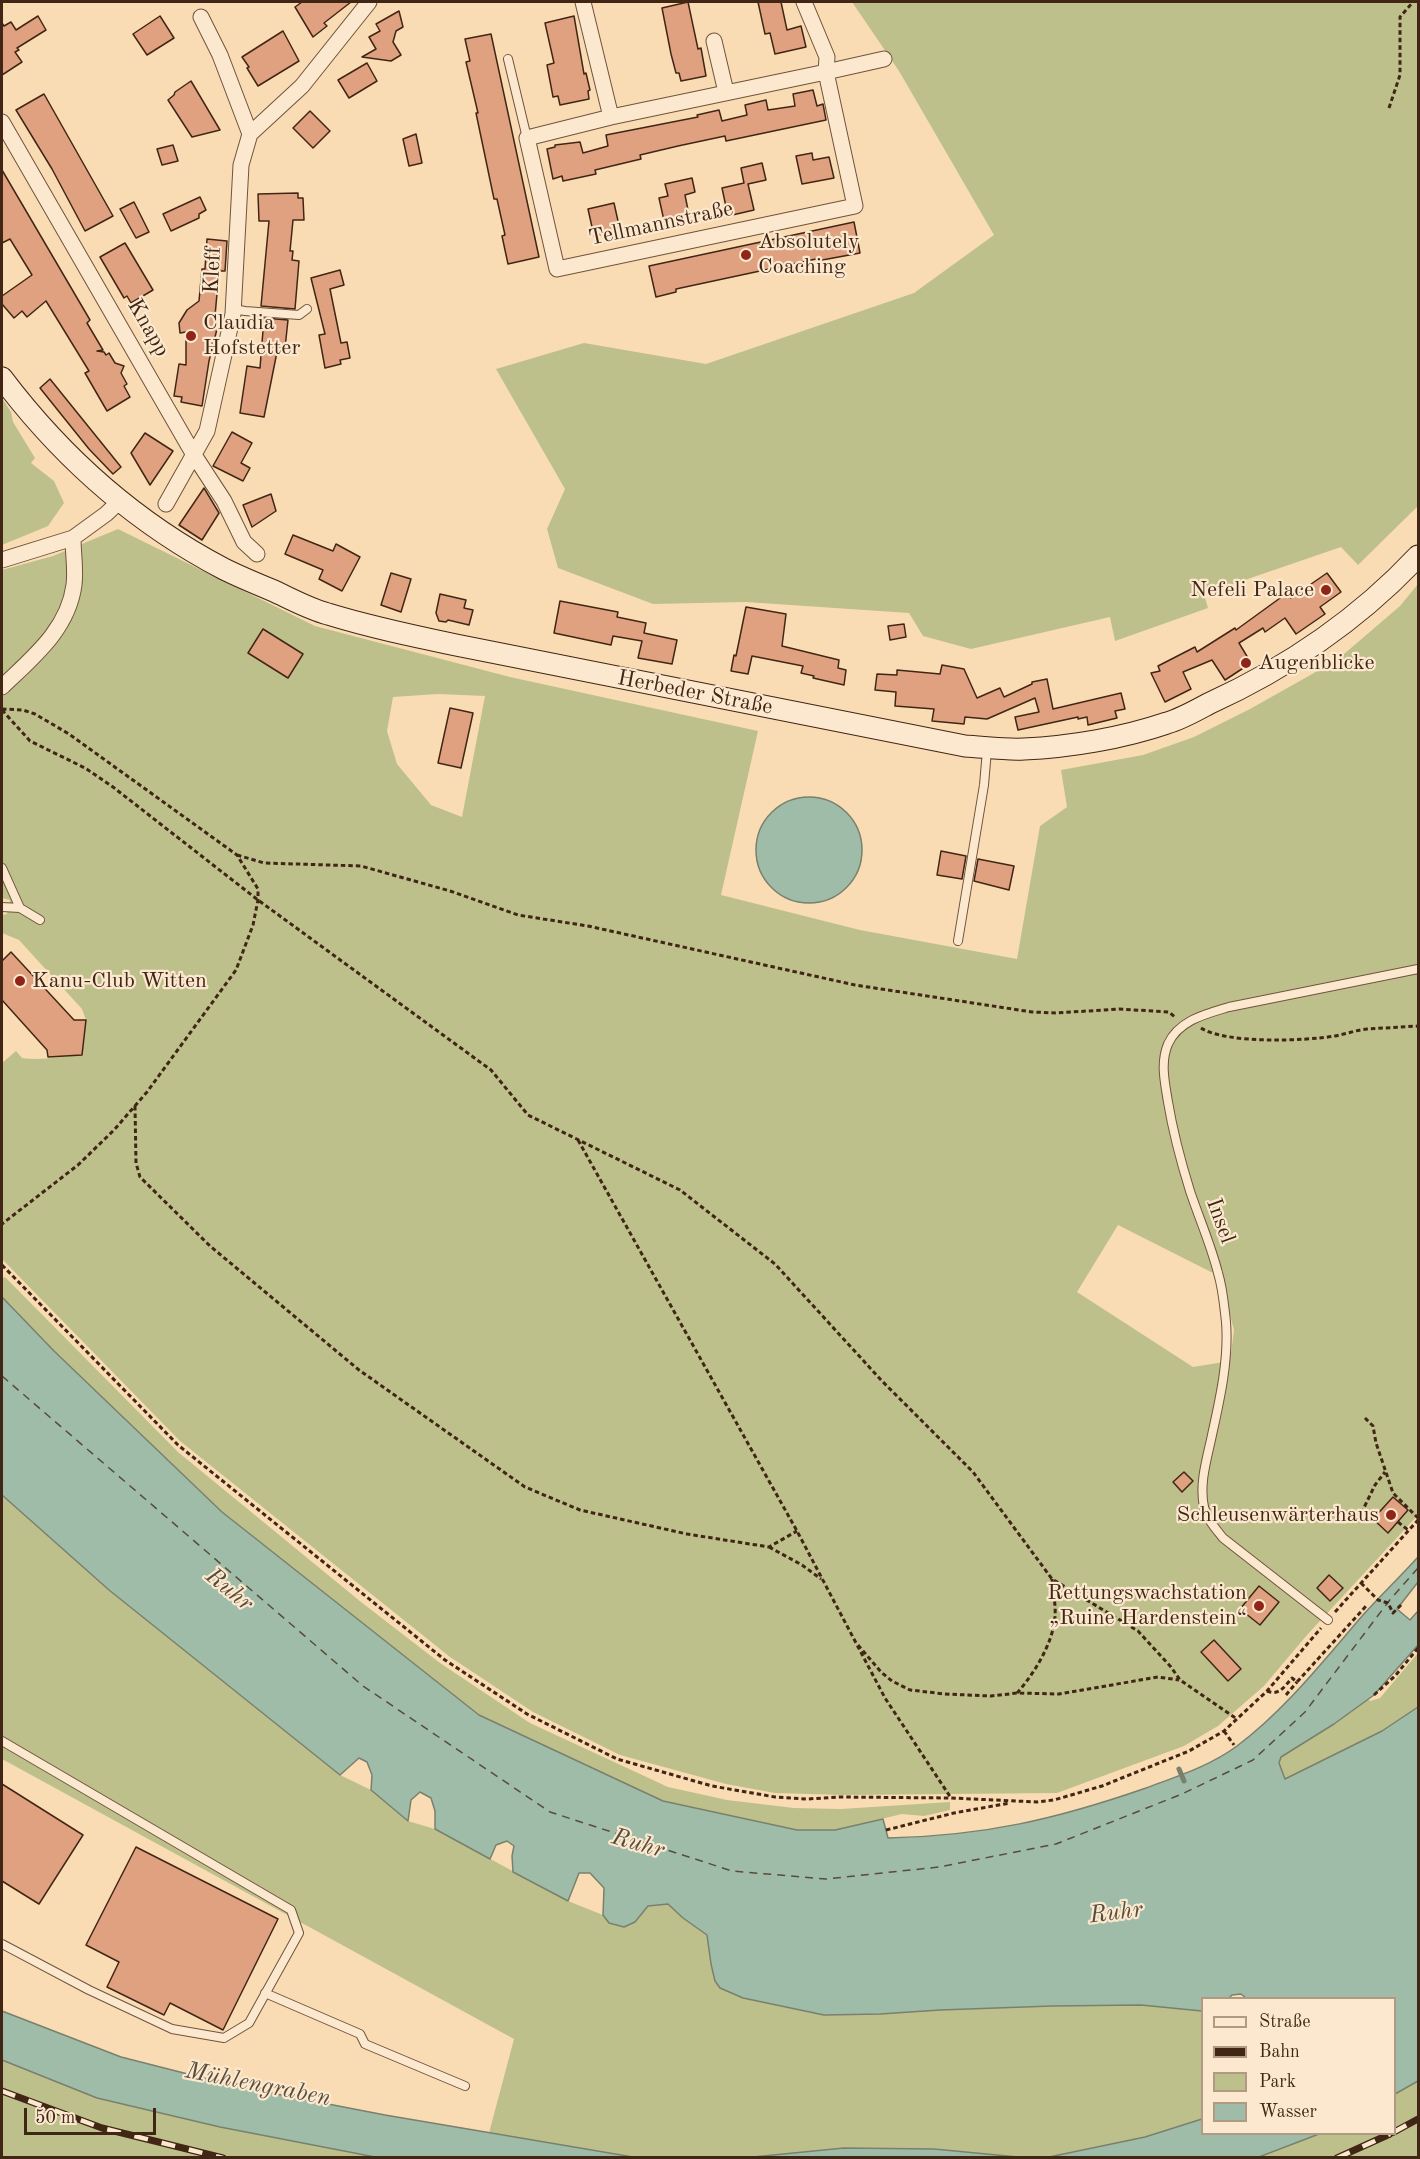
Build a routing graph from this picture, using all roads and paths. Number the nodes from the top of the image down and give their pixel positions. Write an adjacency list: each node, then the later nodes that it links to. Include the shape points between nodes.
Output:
1 (369, 2): 14 (street, via 302,86)
2 (583, 2): 12 (street)
3 (804, 2): 9 (street, Tellmannstraße, via 826,57)
4 (1413, 2): 11 (path, via 1400,17 1400,75)
5 (201, 17): 14 (street)
6 (714, 41): 10 (street)
7 (508, 59): 15 (lane)
8 (885, 59): 9 (street)
9 (826, 72): 10 (street); 15 (street, Tellmannstraße, via 855,206 557,269)
10 (726, 92): 12 (street)
11 (1389, 108)
12 (610, 117): 15 (street)
13 (2, 122): 19 (street, Knapp)
14 (250, 134): 16 (street, Kleff, via 242,165)
15 (527, 138)
16 (233, 309): 17 (lane, via 298,315); 19 (street, Kleff, via 207,431)
17 (307, 309)
18 (2, 378): 20 (main road, Herbeder Straße, via 60,446)
19 (194, 454): 21 (street, Kleff); 23 (street, Knapp, via 244,542)
20 (120, 501): 22 (street); 28 (main road, Herbeder Straße, via 224,569 326,614 466,647 965,746)
21 (166, 504)
22 (73, 538): 25 (street); 26 (street, via 74,585 69,609 50,641)
23 (257, 554)
24 (1419, 556): 28 (main road, Herbeder Straße, via 1393,583 1323,640 1233,693 1167,723 1086,743 1022,749)
25 (2, 560)
26 (2, 687)
27 (2, 710): 29 (path, via 35,714 69,734); 31 (path, via 30,741 85,768 113,787)
28 (987, 747): 35 (lane)
29 (237, 855): 31 (path, via 258,889); 37 (path, via 264,863 360,866 518,915 588,926 855,985 1032,1012)
30 (2, 868): 33 (lane)
31 (258, 900): 40 (path, via 236,970); 41 (path, via 490,1070 528,1115)
32 (2, 907): 33 (lane)
33 (20, 908): 34 (lane)
34 (40, 920)
35 (958, 941)
36 (1419, 969): 38 (lane, Insel, via 1229,1007)
37 (1169, 1012)
38 (1189, 1021): 39 (path, via 1205,1031 1260,1040); 57 (lane, Insel, via 1168,1043 1164,1080 1187,1180 1219,1273 1226,1327 1220,1397 1203,1479 1204,1510 1223,1538)
39 (1419, 1026)
40 (135, 1106): 42 (path, via 78,1165); 51 (path, via 136,1163 140,1176 210,1246 359,1371 548,1498 580,1510 687,1534)
41 (578, 1140): 50 (path); 52 (path, via 680,1190 775,1264 882,1382 973,1472)
42 (2, 1224)
43 (2, 1265): 70 (path, via 178,1445 445,1660 527,1714 616,1759 712,1786 775,1797)
44 (1365, 1418): 45 (path, via 1373,1426)
45 (1385, 1472): 46 (path, via 1393,1493); 47 (path)
46 (1419, 1519): 49 (path)
47 (1358, 1520)
48 (1398, 1522): 49 (path)
49 (1409, 1530): 54 (path)
50 (797, 1531): 51 (path); 53 (path)
51 (769, 1547): 53 (path)
52 (1052, 1579): 60 (path, via 1138,1631); 63 (path, via 1055,1619 1031,1677)
53 (822, 1580): 58 (path)
54 (1361, 1583): 55 (path, via 1378,1600 1388,1603 1393,1613); 57 (path)
55 (1403, 1603)
56 (1367, 1605): 61 (path)
57 (1328, 1620): 62 (path)
58 (853, 1639): 63 (path, via 885,1676 910,1690 992,1696); 70 (path, via 885,1698)
59 (1419, 1648): 65 (path)
60 (1180, 1680): 63 (path, via 1158,1677 1077,1692); 66 (path)
61 (1297, 1682): 62 (path, via 1292,1678 1273,1694); 64 (path)
62 (1267, 1690): 66 (path)
63 (1017, 1693)
64 (1286, 1695)
65 (1374, 1695)
66 (1237, 1719): 67 (path)
67 (1224, 1731): 69 (path); 71 (path, via 1189,1751 1102,1786 1054,1800)
68 (2, 1741): 74 (lane, via 291,1910 299,1933)
69 (1234, 1745)
70 (951, 1798): 71 (path)
71 (1018, 1801): 72 (path)
72 (886, 1830)
73 (2, 1944): 74 (lane, via 172,2029 224,2038 249,2023)
74 (265, 1993): 75 (lane, via 360,2034 365,2044)
75 (465, 2086)

